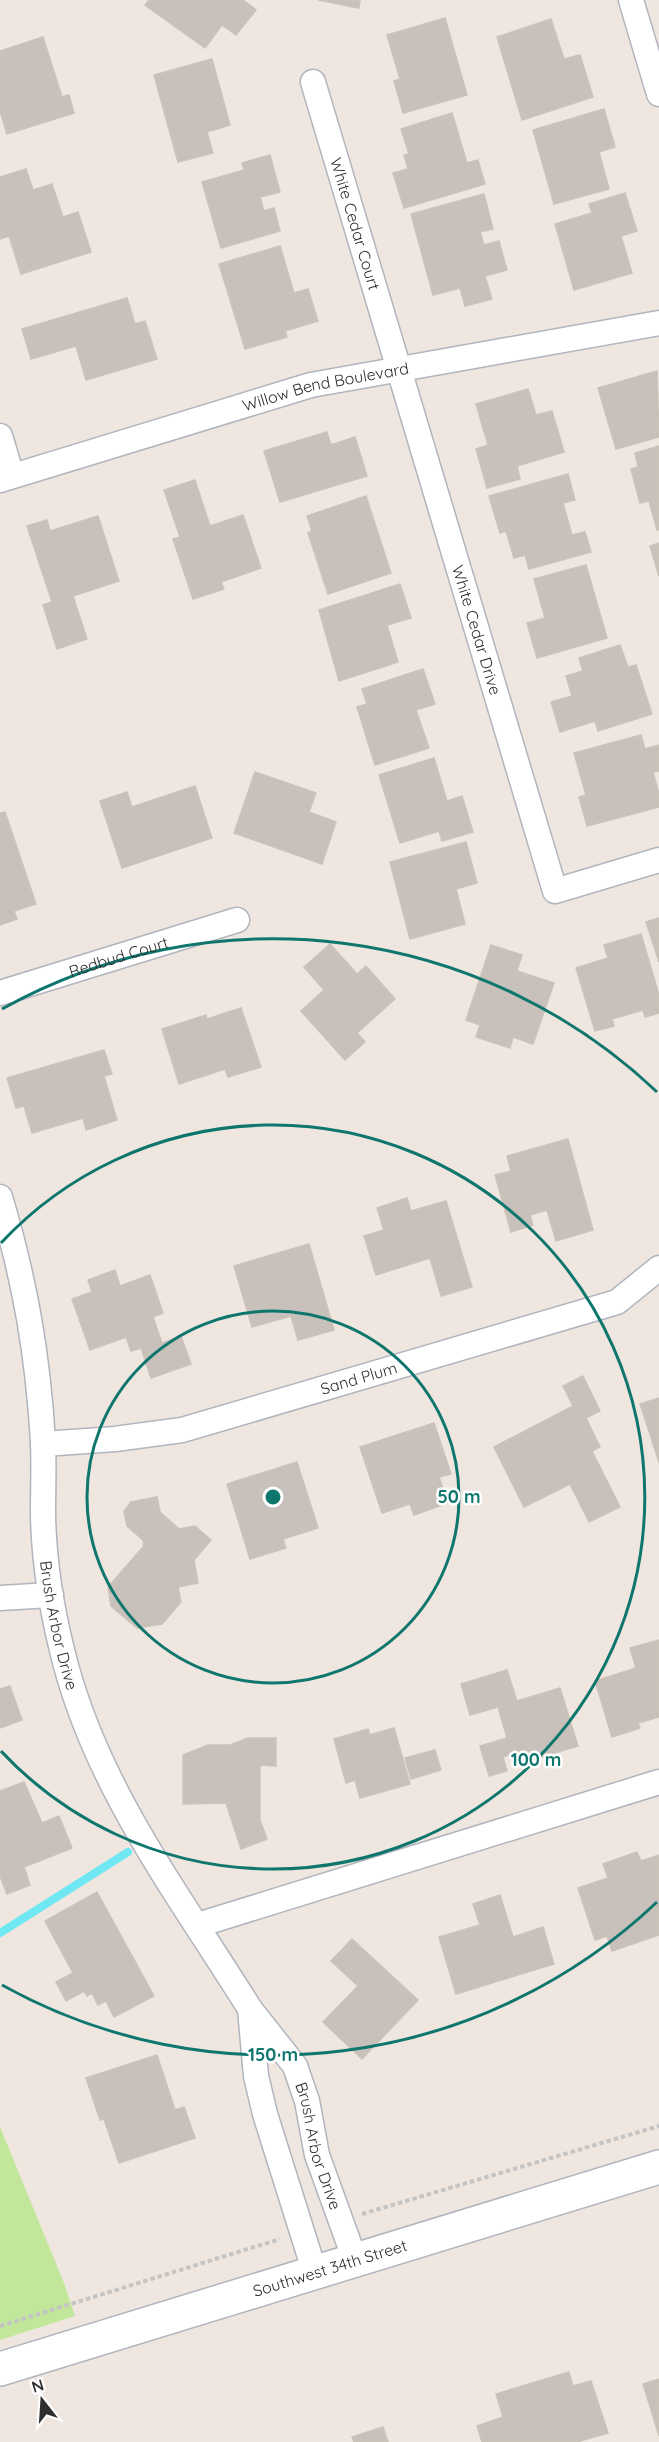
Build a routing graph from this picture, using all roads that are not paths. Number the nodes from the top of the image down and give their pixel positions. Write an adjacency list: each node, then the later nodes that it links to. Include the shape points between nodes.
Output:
1 (631, 0): 3 (street)
2 (313, 82): 5 (street, White Cedar Court)
3 (659, 94)
4 (659, 323): 5 (street, Willow Bend Boulevard)
5 (397, 368): 7 (street, Willow Bend Boulevard, via 311,385); 8 (street, White Cedar Drive, via 555,891)
6 (0, 436): 7 (street)
7 (6, 478)
8 (659, 860)
9 (237, 920): 10 (street, Redbud Court)
10 (0, 993)
11 (0, 1197): 13 (street, Brush Arbor Drive, via 30,1309)
12 (659, 1268): 13 (street, Sand Plum, via 617,1302 183,1430)
13 (43, 1444): 14 (street, Brush Arbor Drive, via 43,1517)
14 (51, 1595): 15 (street); 17 (street, Brush Arbor Drive, via 80,1716 102,1768 133,1826)
15 (0, 1598)
16 (659, 1782): 17 (street)
17 (198, 1925): 18 (street, Brush Arbor Drive)
18 (250, 2009): 19 (street, Brush Arbor Drive, via 295,2066 307,2102); 20 (street, Brush Arbor Drive, via 256,2076)
19 (317, 2155): 20 (street); 22 (street, Brush Arbor Drive)
20 (281, 2165): 23 (street, Brush Arbor Drive)
21 (659, 2167): 22 (street, Southwest 34th Street)
22 (355, 2260): 23 (street, Southwest 34th Street)
23 (315, 2273): 24 (street, Southwest 34th Street)
24 (0, 2369)

